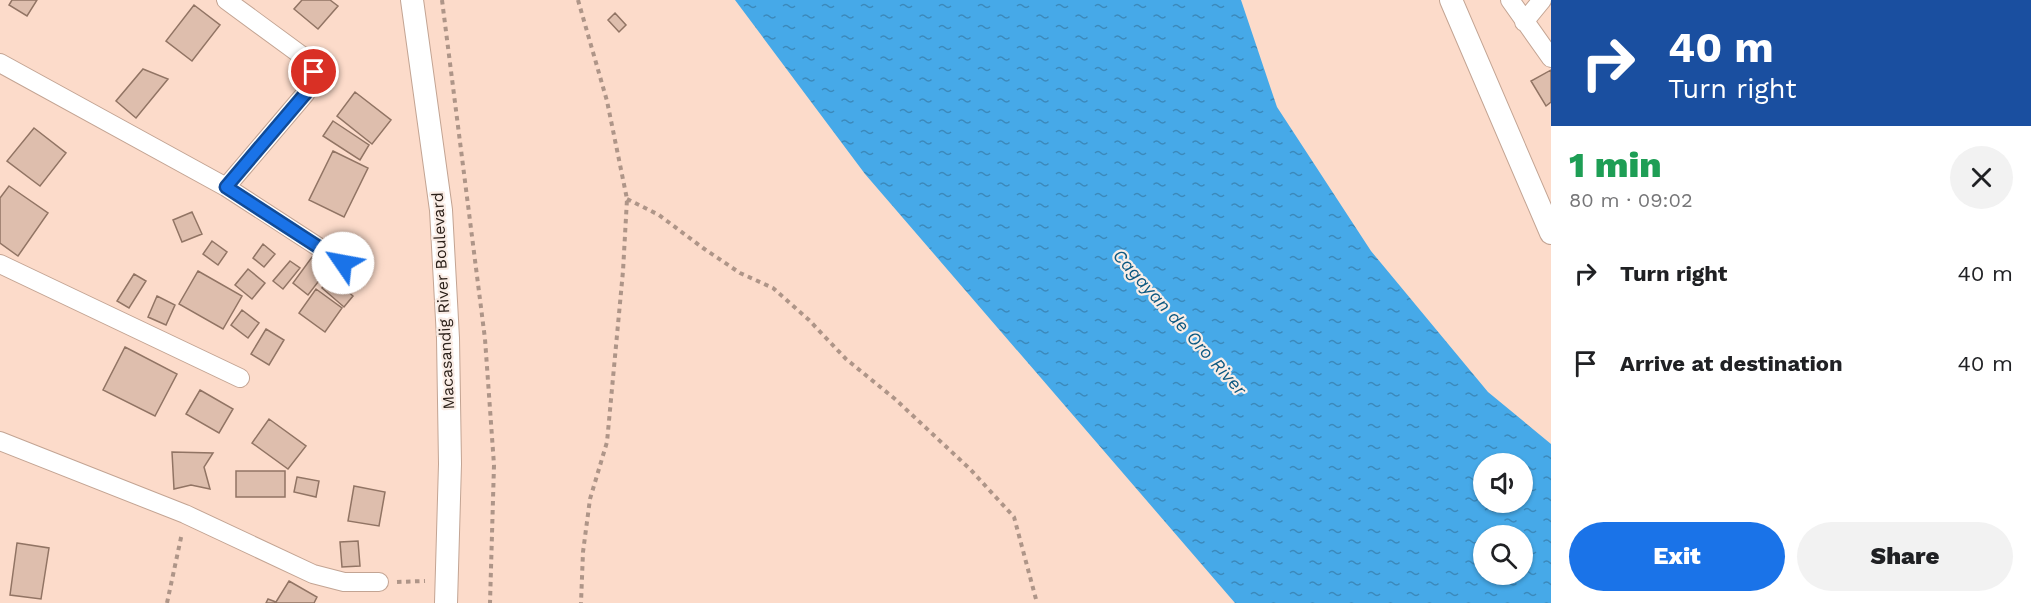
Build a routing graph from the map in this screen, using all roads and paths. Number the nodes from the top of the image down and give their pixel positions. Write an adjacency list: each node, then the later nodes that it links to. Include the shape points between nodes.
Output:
1 (226, 0): 11 (street, via 310,62 314,72 305,94)
2 (412, 0): 20 (street, Macasandig River Boulevard, via 441,210 450,452)
3 (442, 0): 22 (path, via 485,339 494,465)
4 (578, 0): 12 (path, via 607,101)
5 (1451, 0): 13 (street)
6 (1510, 0): 8 (street)
7 (1542, 0): 8 (street)
8 (1524, 22): 9 (street)
9 (1551, 58)
10 (0, 63): 11 (street)
11 (226, 187): 14 (street)
12 (627, 199): 23 (path, via 607,442 590,499); 24 (path, via 659,215 740,273 772,288 970,469 1014,517)
13 (1551, 233)
14 (343, 263)
15 (0, 264): 16 (street)
16 (240, 378)
17 (0, 441): 18 (street)
18 (185, 514): 19 (street, via 313,574 344,582); 21 (path)
19 (379, 582): 20 (path)
20 (446, 592)
21 (167, 603)
22 (490, 603)
23 (582, 603)
24 (1037, 603)

